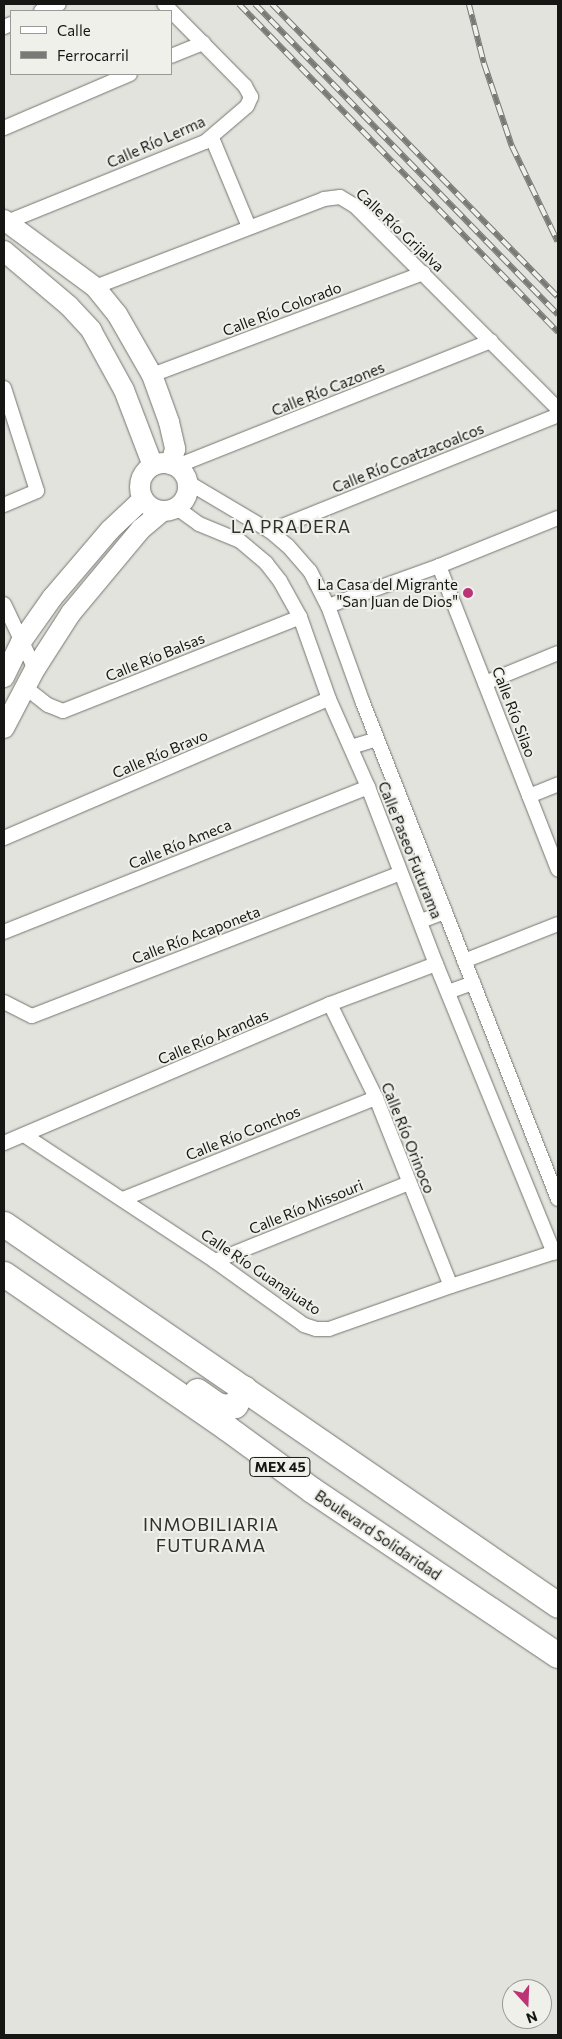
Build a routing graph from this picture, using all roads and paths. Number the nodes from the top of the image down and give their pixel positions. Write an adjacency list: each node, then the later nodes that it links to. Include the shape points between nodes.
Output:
1 (59, 4): 2 (street)
2 (44, 10)
3 (172, 12): 4 (street, Calle Río Lerma)
4 (203, 43): 5 (street); 8 (street, Calle Río Lerma, via 251,96 247,106)
5 (172, 56)
6 (128, 75): 7 (street)
7 (4, 128)
8 (212, 138): 9 (street, Calle Río Lerma); 10 (street)
9 (5, 221): 13 (main road)
10 (249, 227): 12 (street, Calle Río Grijalva, via 324,199 340,197 355,206); 13 (street, Calle Río Grijalva)
11 (4, 251): 20 (main road, via 69,306 91,330)
12 (423, 272): 14 (street, Calle Río Grijalva); 15 (street, Calle Río Colorado)
13 (95, 287): 15 (main road, via 117,314)
14 (491, 341): 17 (street, Calle Río Grijalva); 20 (street, Calle Río Cazones)
15 (152, 375): 20 (main road, via 175,449)
16 (4, 388): 18 (street)
17 (558, 410)
18 (8, 415): 23 (street, via 37,492)
19 (558, 415): 26 (street, Calle Río Coatzacoalcos)
20 (167, 466): 21 (main road, via 184,474); 22 (main road, via 147,470 140,484)
21 (188, 483): 24 (main road, via 184,502); 26 (street, Calle Paseo Futurama)
22 (143, 498): 24 (main road, via 147,505); 31 (main road, via 110,530 52,598)
23 (4, 505)
24 (169, 510): 30 (street, Calle Paseo Futurama, via 240,541 266,563); 33 (main road, via 141,529 71,613)
25 (558, 518): 27 (street)
26 (270, 531): 28 (street, Calle Paseo Futurama, via 310,572)
27 (439, 566): 28 (street); 35 (street, Calle Río Silao)
28 (328, 606): 39 (street, Calle Paseo Futurama)
29 (4, 607): 31 (street)
30 (300, 616): 36 (street, Calle Río Balsas, via 64,712 48,706); 37 (street, Calle Paseo Futurama)
31 (21, 642): 33 (street); 34 (main road)
32 (558, 653): 35 (street)
33 (34, 670): 36 (main road)
34 (4, 677)
35 (485, 683): 43 (street, Calle Río Silao)
36 (26, 688): 38 (main road)
37 (329, 699): 40 (street, Calle Paseo Futurama); 44 (street, Calle Río Bravo)
38 (4, 728)
39 (377, 739): 40 (street); 47 (street, Calle Paseo Futurama)
40 (351, 747): 42 (street, Calle Paseo Futurama)
41 (558, 784): 43 (street)
42 (368, 787): 46 (street, Calle Paseo Futurama); 50 (street, Calle Río Ameca)
43 (529, 796): 45 (street, Calle Río Silao)
44 (4, 838)
45 (558, 869)
46 (400, 873): 48 (street, Calle Paseo Futurama); 55 (street, Calle Río Acaponeta, via 32,1016)
47 (445, 912): 48 (street); 51 (street, Calle Paseo Futurama)
48 (421, 921): 52 (street, Calle Paseo Futurama)
49 (558, 924): 51 (street)
50 (4, 932)
51 (464, 961): 53 (street, Calle Paseo Futurama)
52 (436, 964): 54 (street, Calle Paseo Futurama); 56 (street, Calle Río Arandas)
53 (473, 983): 54 (street); 62 (street, Calle Paseo Futurama)
54 (448, 992): 64 (street, Calle Paseo Futurama)
55 (4, 1002)
56 (330, 1004): 57 (street, Calle Río Orinoco); 58 (street, Calle Río Arandas)
57 (376, 1098): 60 (street, Calle Río Orinoco); 61 (street, Calle Río Conchos)
58 (24, 1135): 59 (street, Calle Río Arandas); 61 (street, Calle Río Guanajuato)
59 (4, 1143)
60 (409, 1183): 65 (street, Calle Río Missouri); 67 (street, Calle Río Orinoco)
61 (123, 1199): 65 (street, Calle Río Guanajuato)
62 (558, 1199)
63 (4, 1224): 69 (highway, MEX 45)
64 (556, 1252): 67 (street, Calle Río Guanajuato)
65 (215, 1260): 67 (street, Calle Río Guanajuato, via 304,1325 316,1329 329,1329)
66 (4, 1274): 68 (highway, Boulevard Solidaridad / MEX 45)
67 (451, 1286)
68 (78, 1324): 69 (highway, via 118,1340 218,1405 235,1405); 71 (highway, Boulevard Solidaridad / MEX 45, via 312,1490)
69 (244, 1388): 70 (highway, MEX 45)
70 (558, 1605)
71 (558, 1655)

